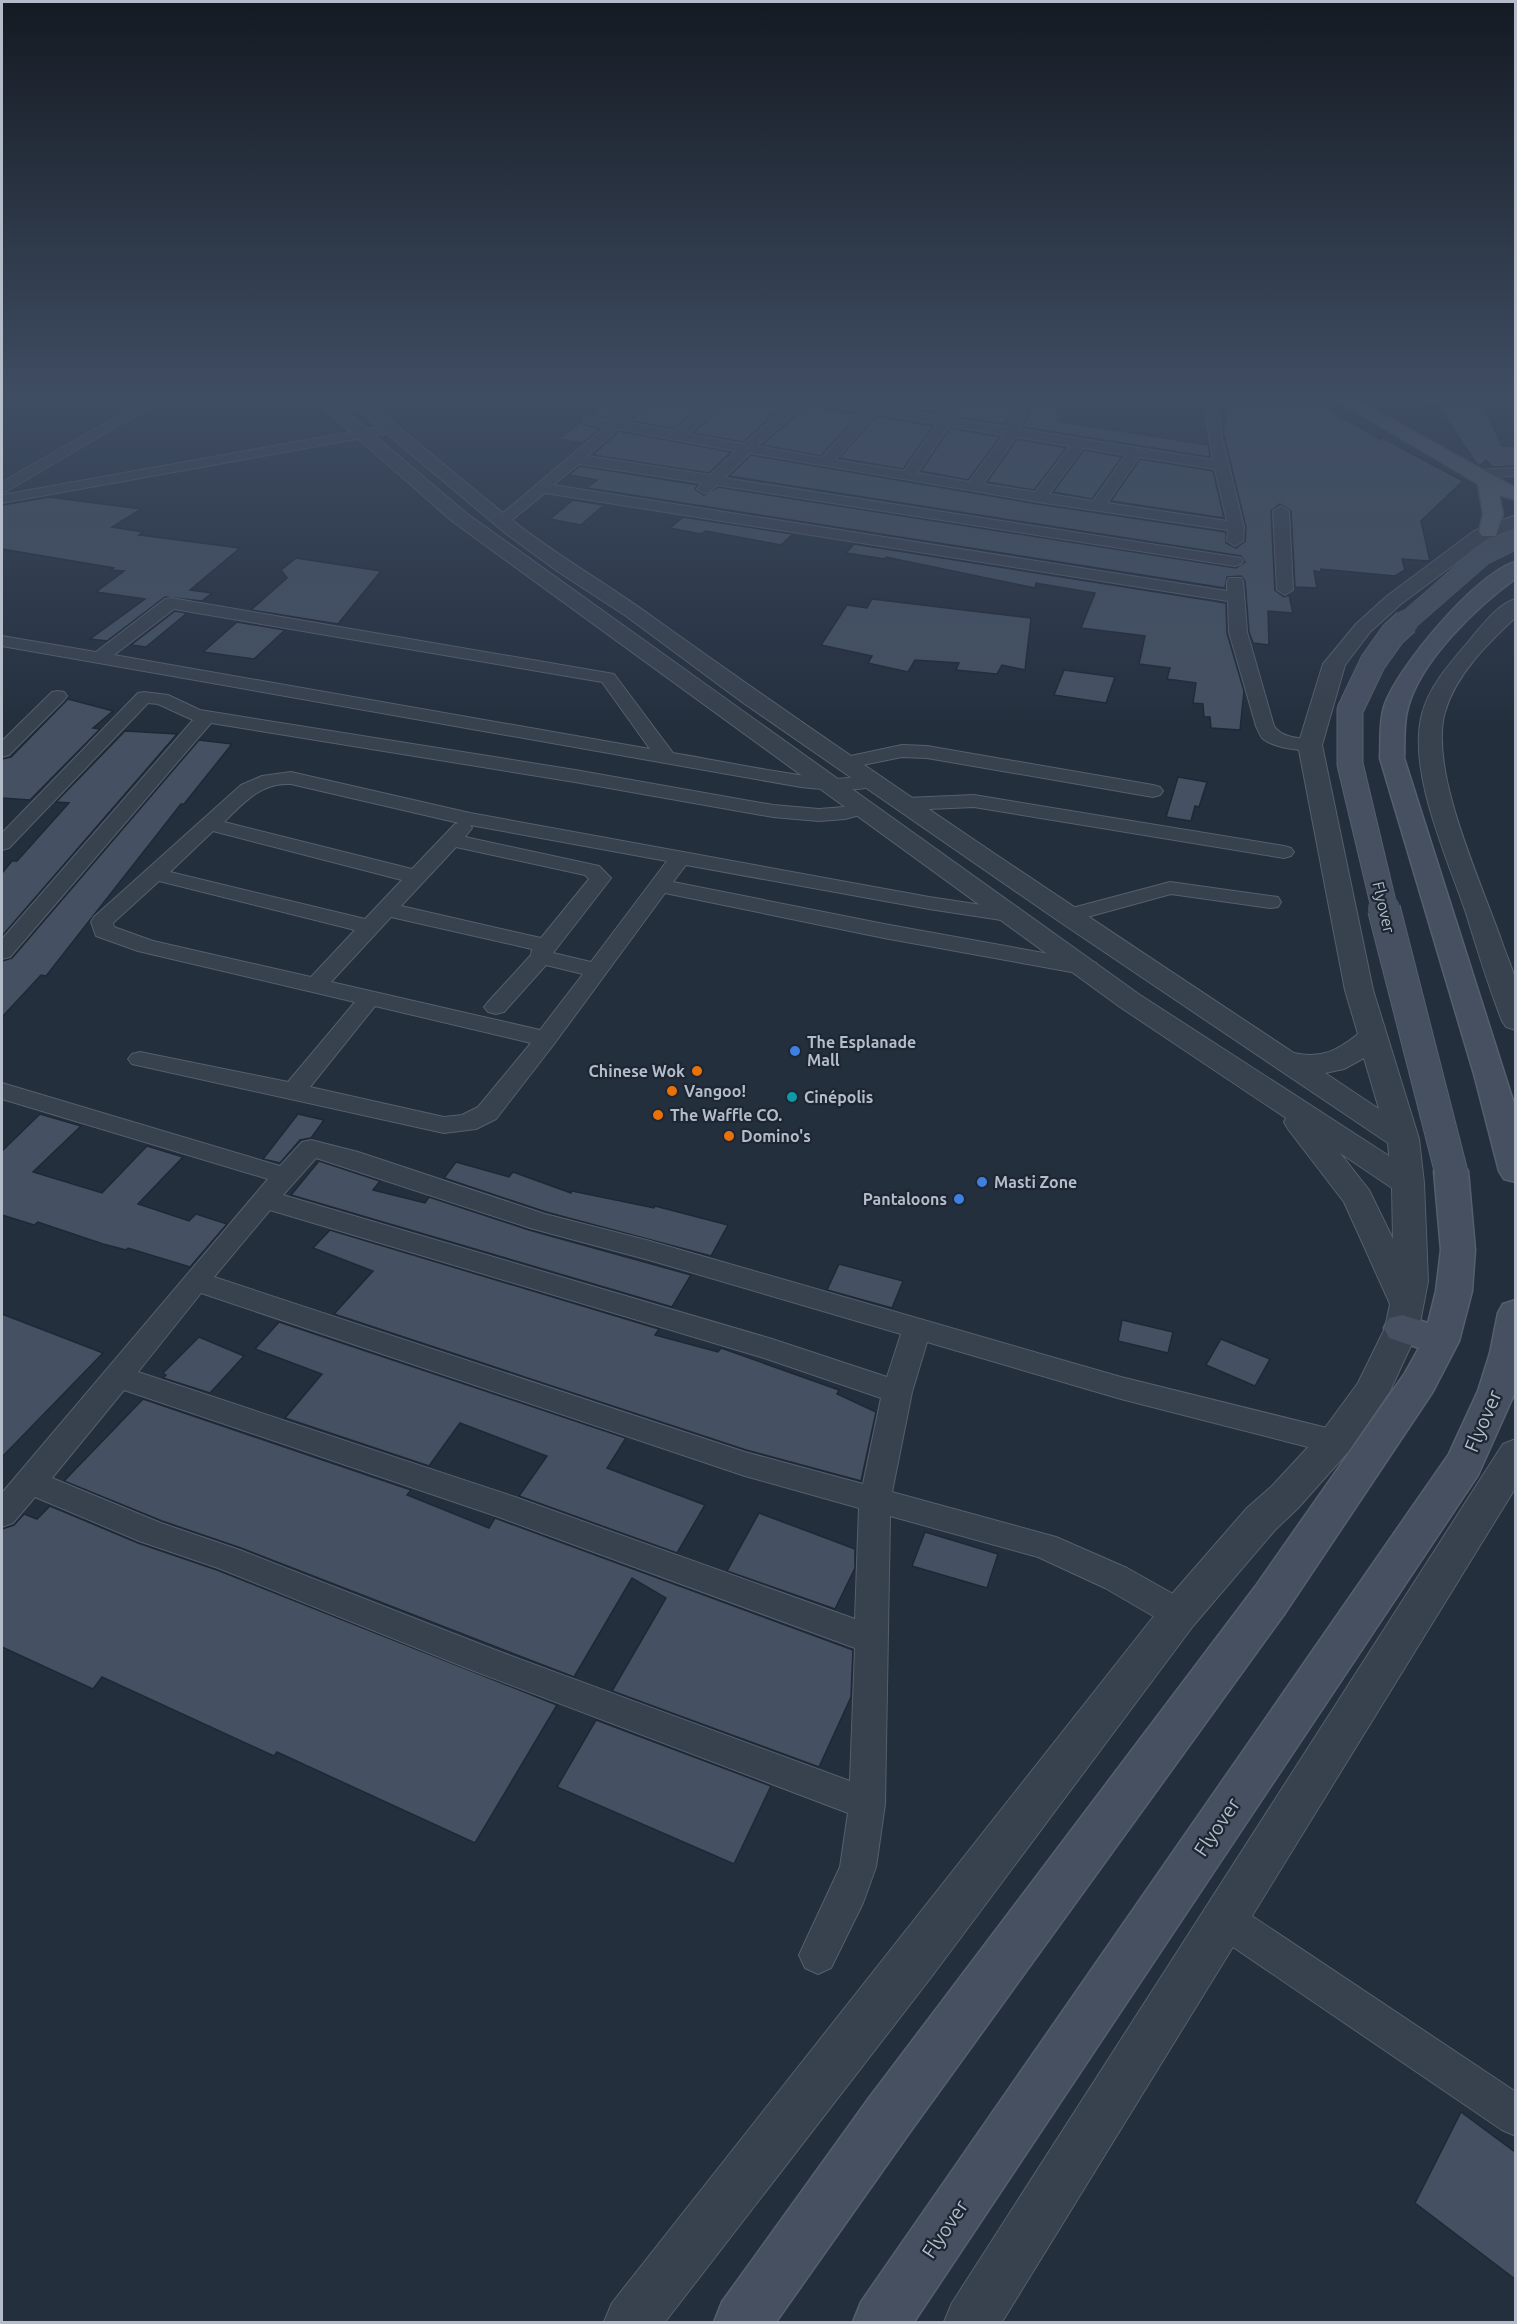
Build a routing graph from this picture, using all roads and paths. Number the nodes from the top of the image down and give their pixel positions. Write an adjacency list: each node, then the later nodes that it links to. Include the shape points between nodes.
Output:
1 (445, 505): 36 (street)
2 (483, 505): 15 (street)
3 (521, 505): 15 (street)
4 (651, 505): 12 (street)
5 (685, 505): 12 (street)
6 (873, 505): 14 (street)
7 (950, 505): 14 (street)
8 (1093, 505): 11 (street)
9 (1231, 505): 17 (street)
10 (1496, 505): 18 (main road)
11 (1097, 506): 17 (street)
12 (680, 510): 20 (street)
13 (1281, 511): 24 (street)
14 (940, 516): 20 (street); 22 (street)
15 (502, 521): 36 (street, via 750,697)
16 (1515, 521): 18 (street)
17 (1236, 527): 22 (street)
18 (1485, 534): 21 (street); 33 (street, via 1395,600 1356,637 1334,664)
19 (1515, 539): 78 (main road, Flyover, bridge, via 1483,555 1393,634 1373,662 1350,710 1350,764 1451,1171 1458,1250 1454,1291)
20 (914, 547): 25 (street)
21 (1515, 549)
22 (1235, 561): 25 (street)
23 (1515, 568): 72 (main road, via 1487,590 1420,661 1396,706 1392,758 1490,1074)
24 (1285, 590)
25 (1236, 597): 33 (street, via 1238,632 1265,726 1270,735 1284,741)
26 (1515, 605): 63 (street, via 1477,644 1442,693 1433,712 1430,733 1430,758 1453,837)
27 (2, 641): 28 (street)
28 (48, 649): 29 (street); 30 (street)
29 (99, 658): 35 (street); 35 (street, via 171,603 608,678)
30 (2, 660)
31 (58, 696): 34 (street)
32 (206, 717): 39 (street, via 773,811 819,815); 43 (street, via 162,699 144,697); 54 (street)
33 (1310, 745): 64 (street, via 1359,990)
34 (2, 751)
35 (666, 757): 36 (street)
36 (840, 773): 37 (street, via 902,751 927,752); 38 (street, via 873,781); 39 (street)
37 (1153, 791)
38 (906, 804): 44 (street, via 974,801); 52 (street)
39 (864, 808): 51 (street)
40 (470, 819): 41 (street, via 280,778 259,782 248,789); 42 (street); 45 (street)
41 (209, 824): 46 (street); 47 (street)
42 (451, 840): 47 (street); 56 (street, via 599,874 601,878)
43 (2, 844)
44 (1284, 852)
45 (681, 856): 48 (street); 51 (street)
46 (154, 874): 55 (street); 60 (street, via 102,922 104,932 146,946)
47 (417, 877): 50 (street)
48 (658, 885): 58 (street); 59 (street)
49 (1270, 902): 52 (street, via 1170,888)
50 (386, 909): 55 (street); 56 (street)
51 (1008, 915): 58 (street)
52 (1069, 916): 66 (street)
53 (2, 918): 54 (street)
54 (28, 922): 57 (street)
55 (369, 927): 60 (street)
56 (544, 950): 59 (street, via 544,957); 62 (street)
57 (2, 952)
58 (1088, 968): 70 (street, via 1131,1001)
59 (596, 970): 65 (street)
60 (316, 985): 61 (street)
61 (370, 998): 65 (street); 69 (street)
62 (496, 1007)
63 (1515, 1021)
64 (1373, 1036): 66 (street, via 1341,1061 1323,1066 1306,1066); 71 (street)
65 (546, 1039): 69 (street, via 487,1113 467,1122 444,1125)
66 (1280, 1058): 71 (street)
67 (140, 1059): 69 (street)
68 (2, 1091): 73 (street)
69 (294, 1091)
70 (1272, 1093): 74 (street); 78 (street, via 1303,1126 1358,1198)
71 (1403, 1139): 74 (street)
72 (1515, 1171)
73 (286, 1176): 75 (street); 79 (street, via 311,1148 538,1222)
74 (1408, 1183): 78 (street, via 1411,1281)
75 (264, 1199): 76 (street); 81 (street, via 772,1350)
76 (195, 1281): 80 (street); 85 (street, via 745,1464)
77 (1515, 1313): 95 (main road, Flyover, via 1488,1415 1464,1464)
78 (1417, 1324): 82 (street); 94 (main road, Flyover, via 1419,1383 1270,1600 888,2117)
79 (917, 1328): 81 (street); 82 (street, via 1121,1388)
80 (118, 1377): 84 (street); 88 (street, via 504,1506)
81 (897, 1392): 85 (street)
82 (1335, 1442): 87 (street, via 1261,1519)
83 (1515, 1454): 90 (street)
84 (30, 1482): 86 (street); 89 (street, via 486,1661)
85 (875, 1501): 87 (street, via 1045,1546 1116,1578); 88 (street)
86 (2, 1514)
87 (1179, 1614): 93 (street)
88 (873, 1640): 89 (street)
89 (867, 1803): 91 (street, via 858,1868)
90 (1224, 1919): 92 (street); 96 (street)
91 (818, 1955)
92 (1515, 2116)
93 (631, 2322)
94 (742, 2322)
95 (881, 2322)
96 (971, 2322)

